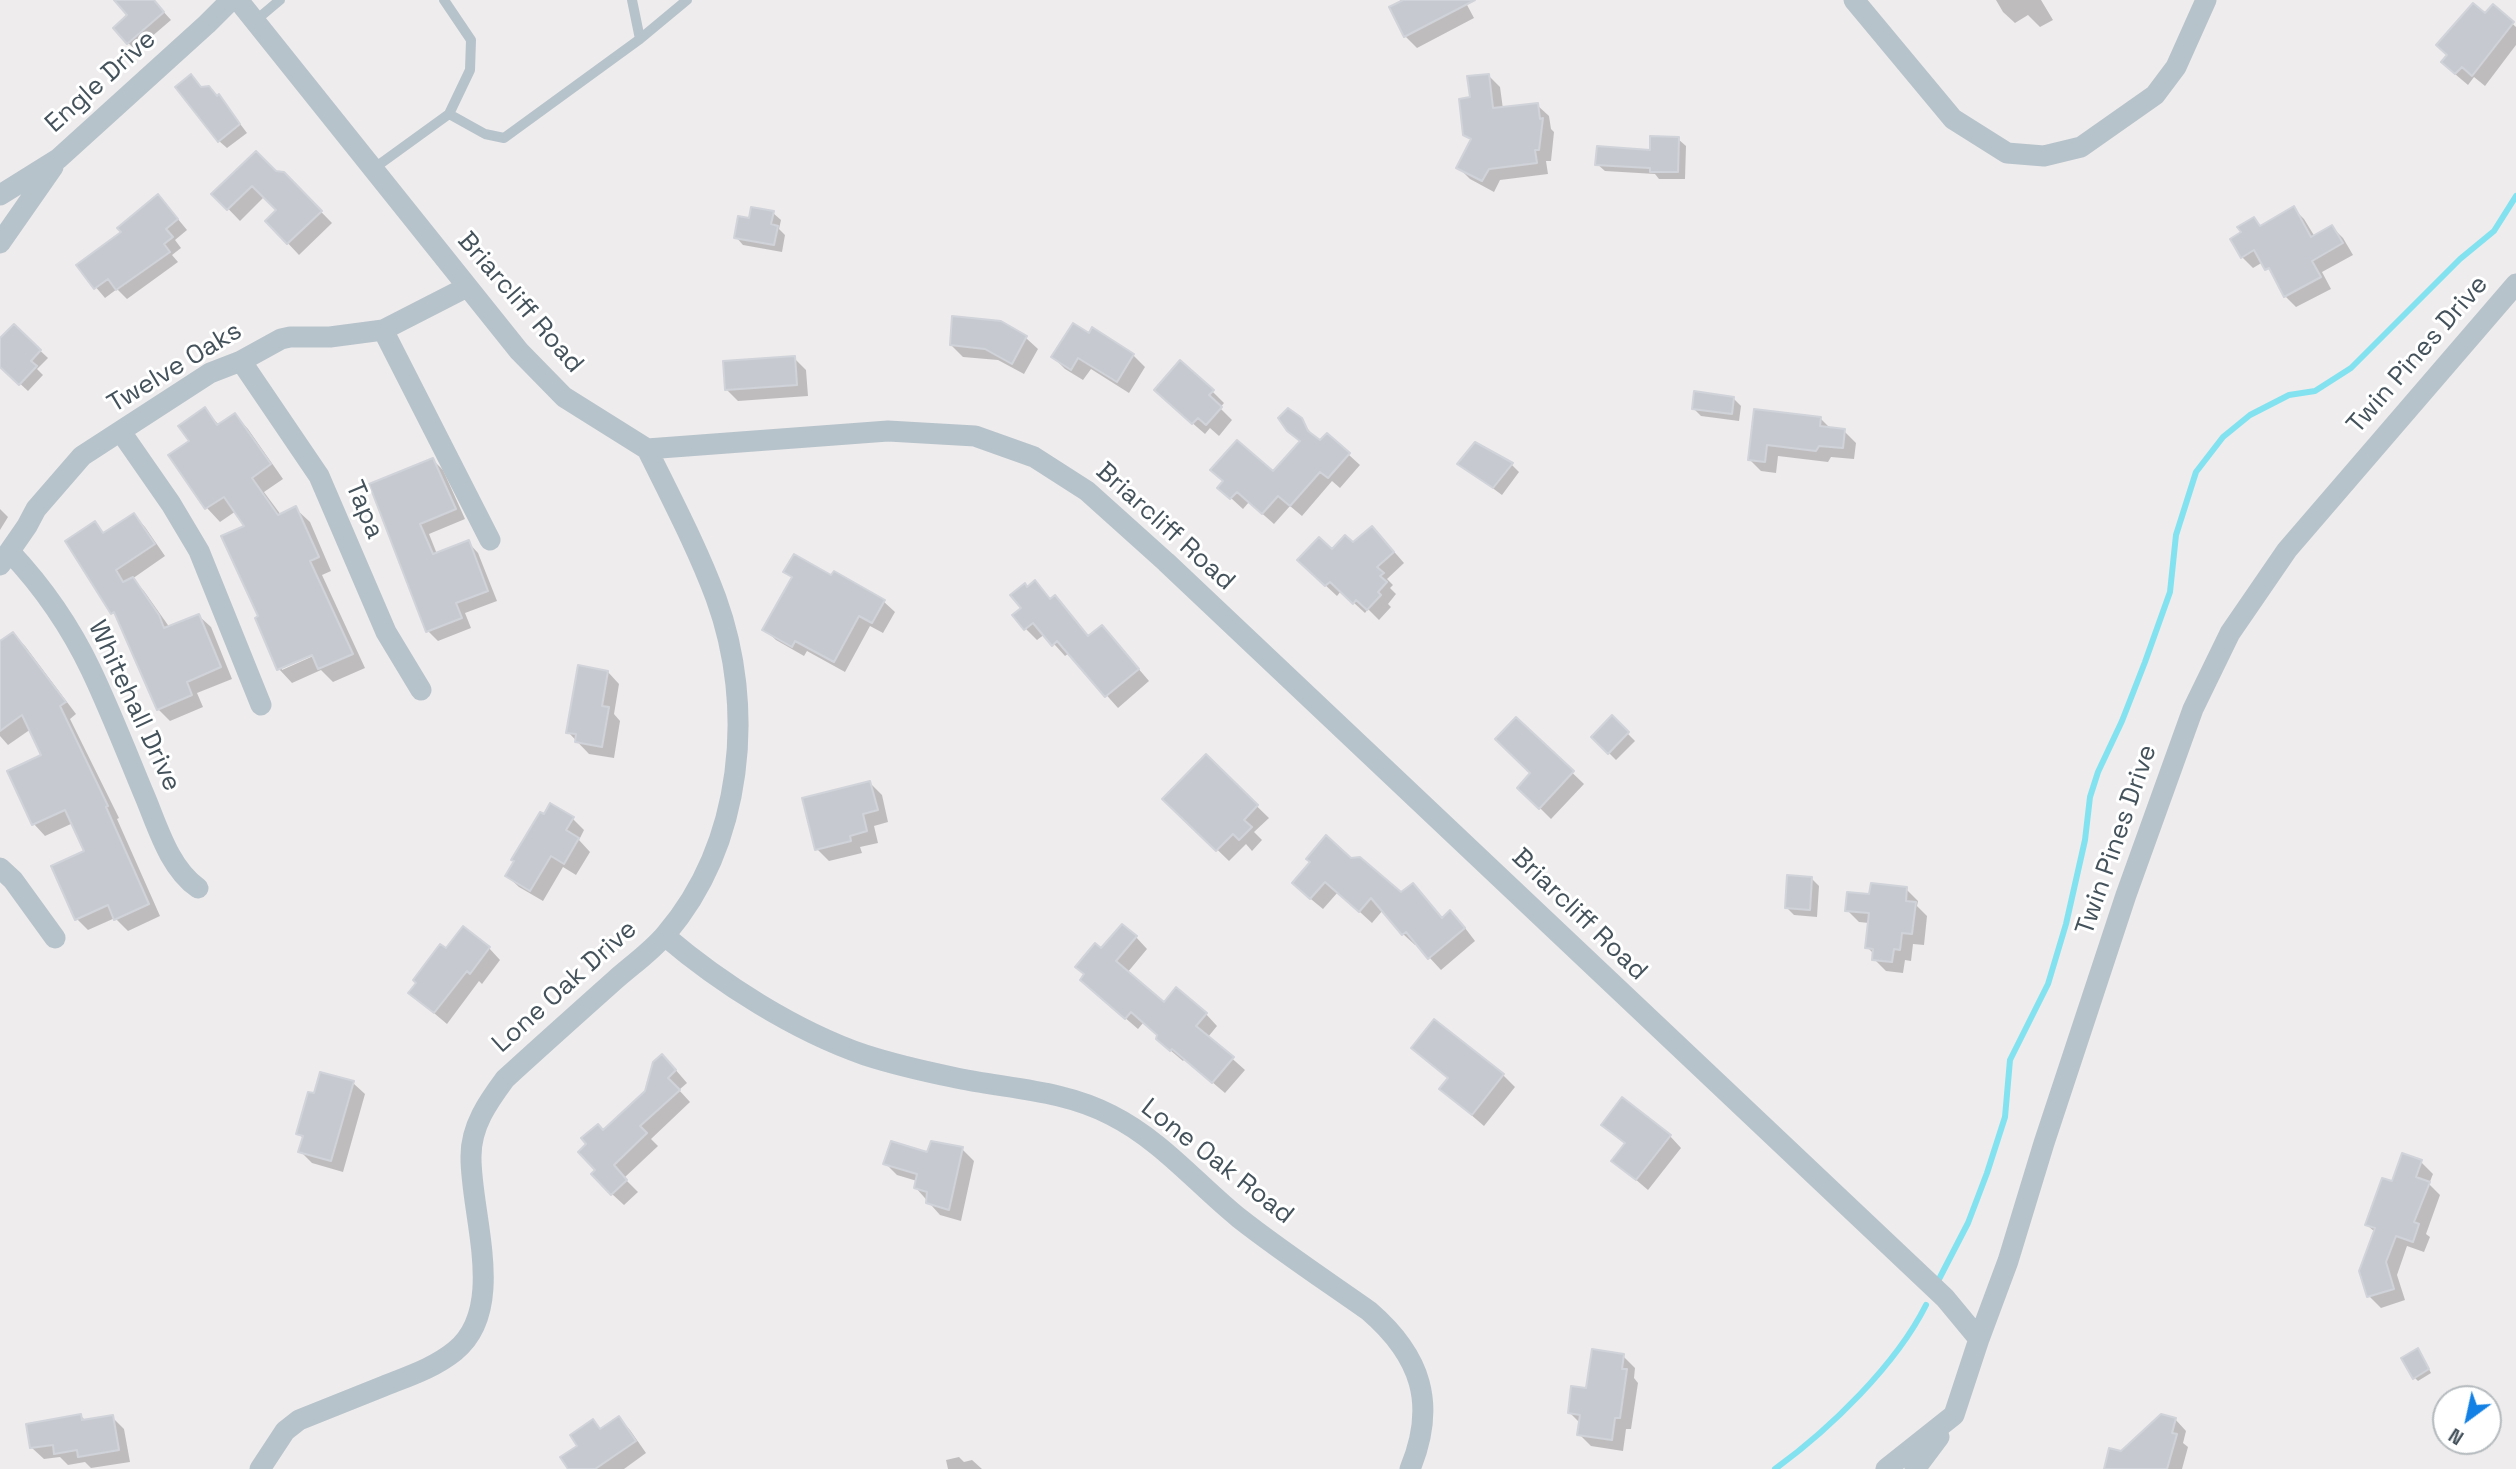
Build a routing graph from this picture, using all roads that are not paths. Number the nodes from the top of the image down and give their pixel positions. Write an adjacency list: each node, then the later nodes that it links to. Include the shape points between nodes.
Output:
1 (231, 0): 12 (street, Engle Drive)
2 (238, 0): 9 (street, Briarcliff Road)
3 (280, 0): 9 (lane)
4 (444, 0): 11 (lane, via 471,40 470,70)
5 (632, 0): 10 (lane)
6 (687, 0): 10 (lane)
7 (1854, 0): 8 (street, via 1953,119 2007,153 2044,156 2081,147 2155,95 2176,67)
8 (2206, 0)
9 (255, 21): 13 (street, Briarcliff Road)
10 (640, 39): 11 (lane, via 504,138 485,134)
11 (449, 114): 13 (lane)
12 (58, 159): 14 (street, Engle Drive); 15 (street)
13 (373, 169): 17 (street, Briarcliff Road)
14 (0, 195)
15 (0, 243)
16 (2516, 284): 30 (street, Twin Pines Drive, via 2287,550 2230,633 2193,709 2126,895)
17 (467, 287): 18 (street, Twelve Oaks); 21 (street, Briarcliff Road, via 564,397)
18 (383, 330): 19 (street, Twelve Oaks, via 290,337); 22 (street)
19 (241, 361): 20 (street, Twelve Oaks, via 211,373); 24 (street, Tapa, via 319,476 386,632)
20 (121, 432): 23 (street, Twelve Oaks, via 82,456 36,509); 25 (street, via 199,551)
21 (647, 449): 28 (street, Lone Oak Drive, via 716,599 733,657 738,704 735,782 723,830 698,886); 30 (street, Briarcliff Road, via 888,431 975,436 1034,457 1087,491 1945,1298)
22 (490, 540)
23 (5, 558): 27 (street, Whitehall Drive, via 34,577 76,641 166,845 183,874)
24 (421, 690)
25 (261, 705)
26 (0, 868): 29 (street)
27 (198, 888)
28 (665, 936): 32 (street, Lone Oak Drive, via 505,1079 487,1104 476,1127 471,1156 482,1290 480,1313 468,1336 436,1365 299,1420 285,1431); 33 (street, Lone Oak Road, via 748,996 865,1055 1067,1097 1112,1115 1154,1142 1239,1217 1389,1328 1421,1382 1424,1410)
29 (55, 939)
30 (1979, 1339): 31 (street, Twin Pines Drive)
31 (1954, 1415): 34 (street); 35 (street); 36 (street)
32 (260, 1469)
33 (1410, 1469)
34 (1886, 1469)
35 (1915, 1469)
36 (1935, 1469)

